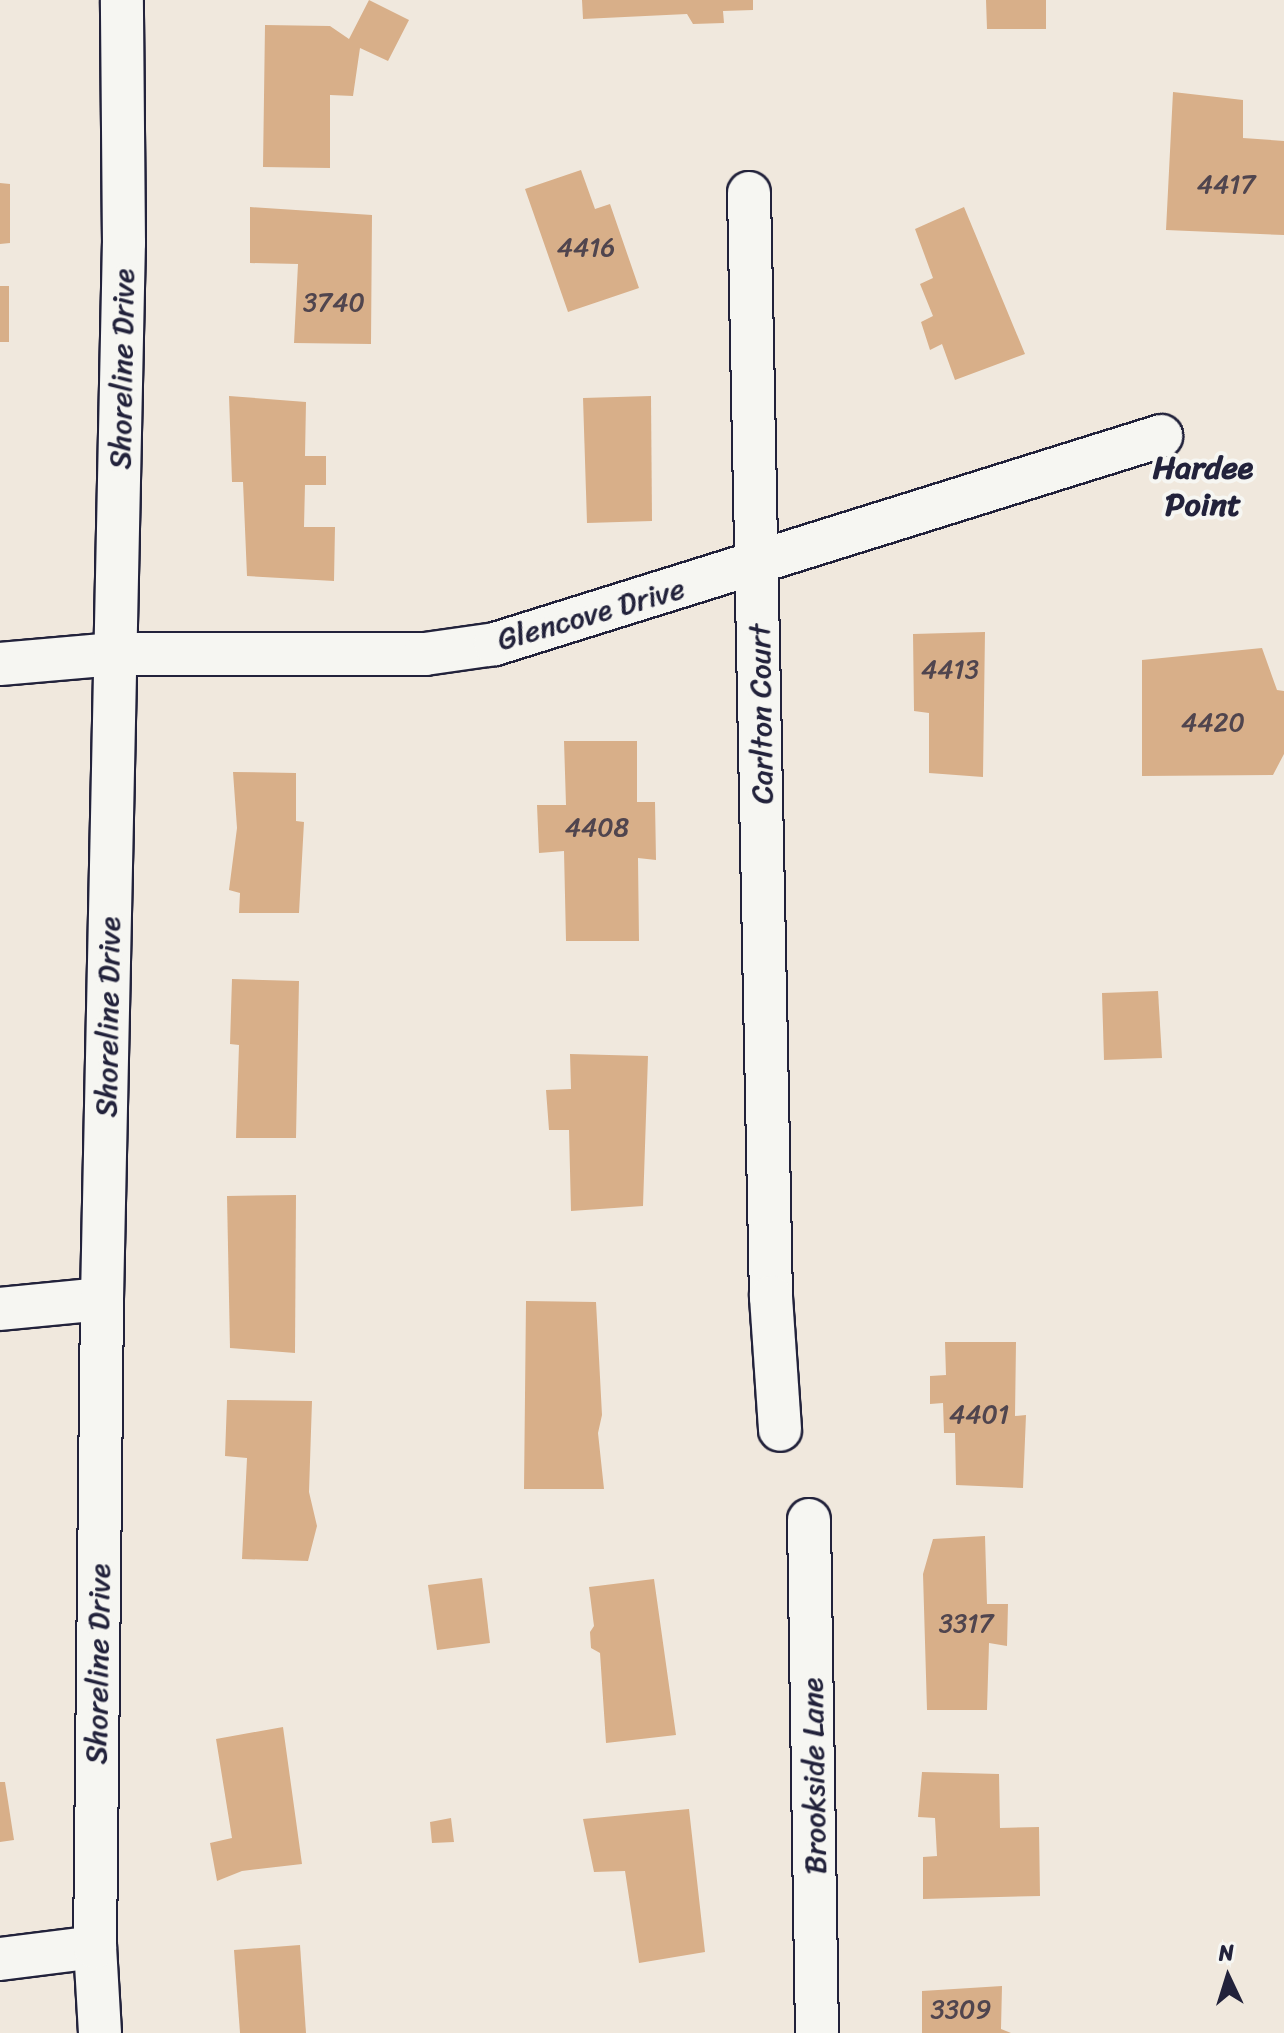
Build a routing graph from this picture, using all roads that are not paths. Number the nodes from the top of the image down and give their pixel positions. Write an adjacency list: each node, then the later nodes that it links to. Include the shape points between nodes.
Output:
1 (122, 0): 5 (street, Shoreline Drive, via 124,243)
2 (749, 193): 4 (street, Carlton Court)
3 (1161, 436): 4 (street, Glencove Drive)
4 (758, 564): 5 (street, Glencove Drive, via 545,630 425,654); 9 (street, Carlton Court, via 770,1234)
5 (115, 654): 6 (street, Glencove Drive); 7 (street, Shoreline Drive)
6 (0, 664)
7 (102, 1299): 8 (street); 11 (street, Shoreline Drive)
8 (0, 1309)
9 (780, 1430)
10 (809, 1520): 14 (street, Brookside Lane)
11 (95, 1947): 12 (street); 13 (street, Shoreline Drive)
12 (0, 1959)
13 (100, 2033)
14 (817, 2033)

